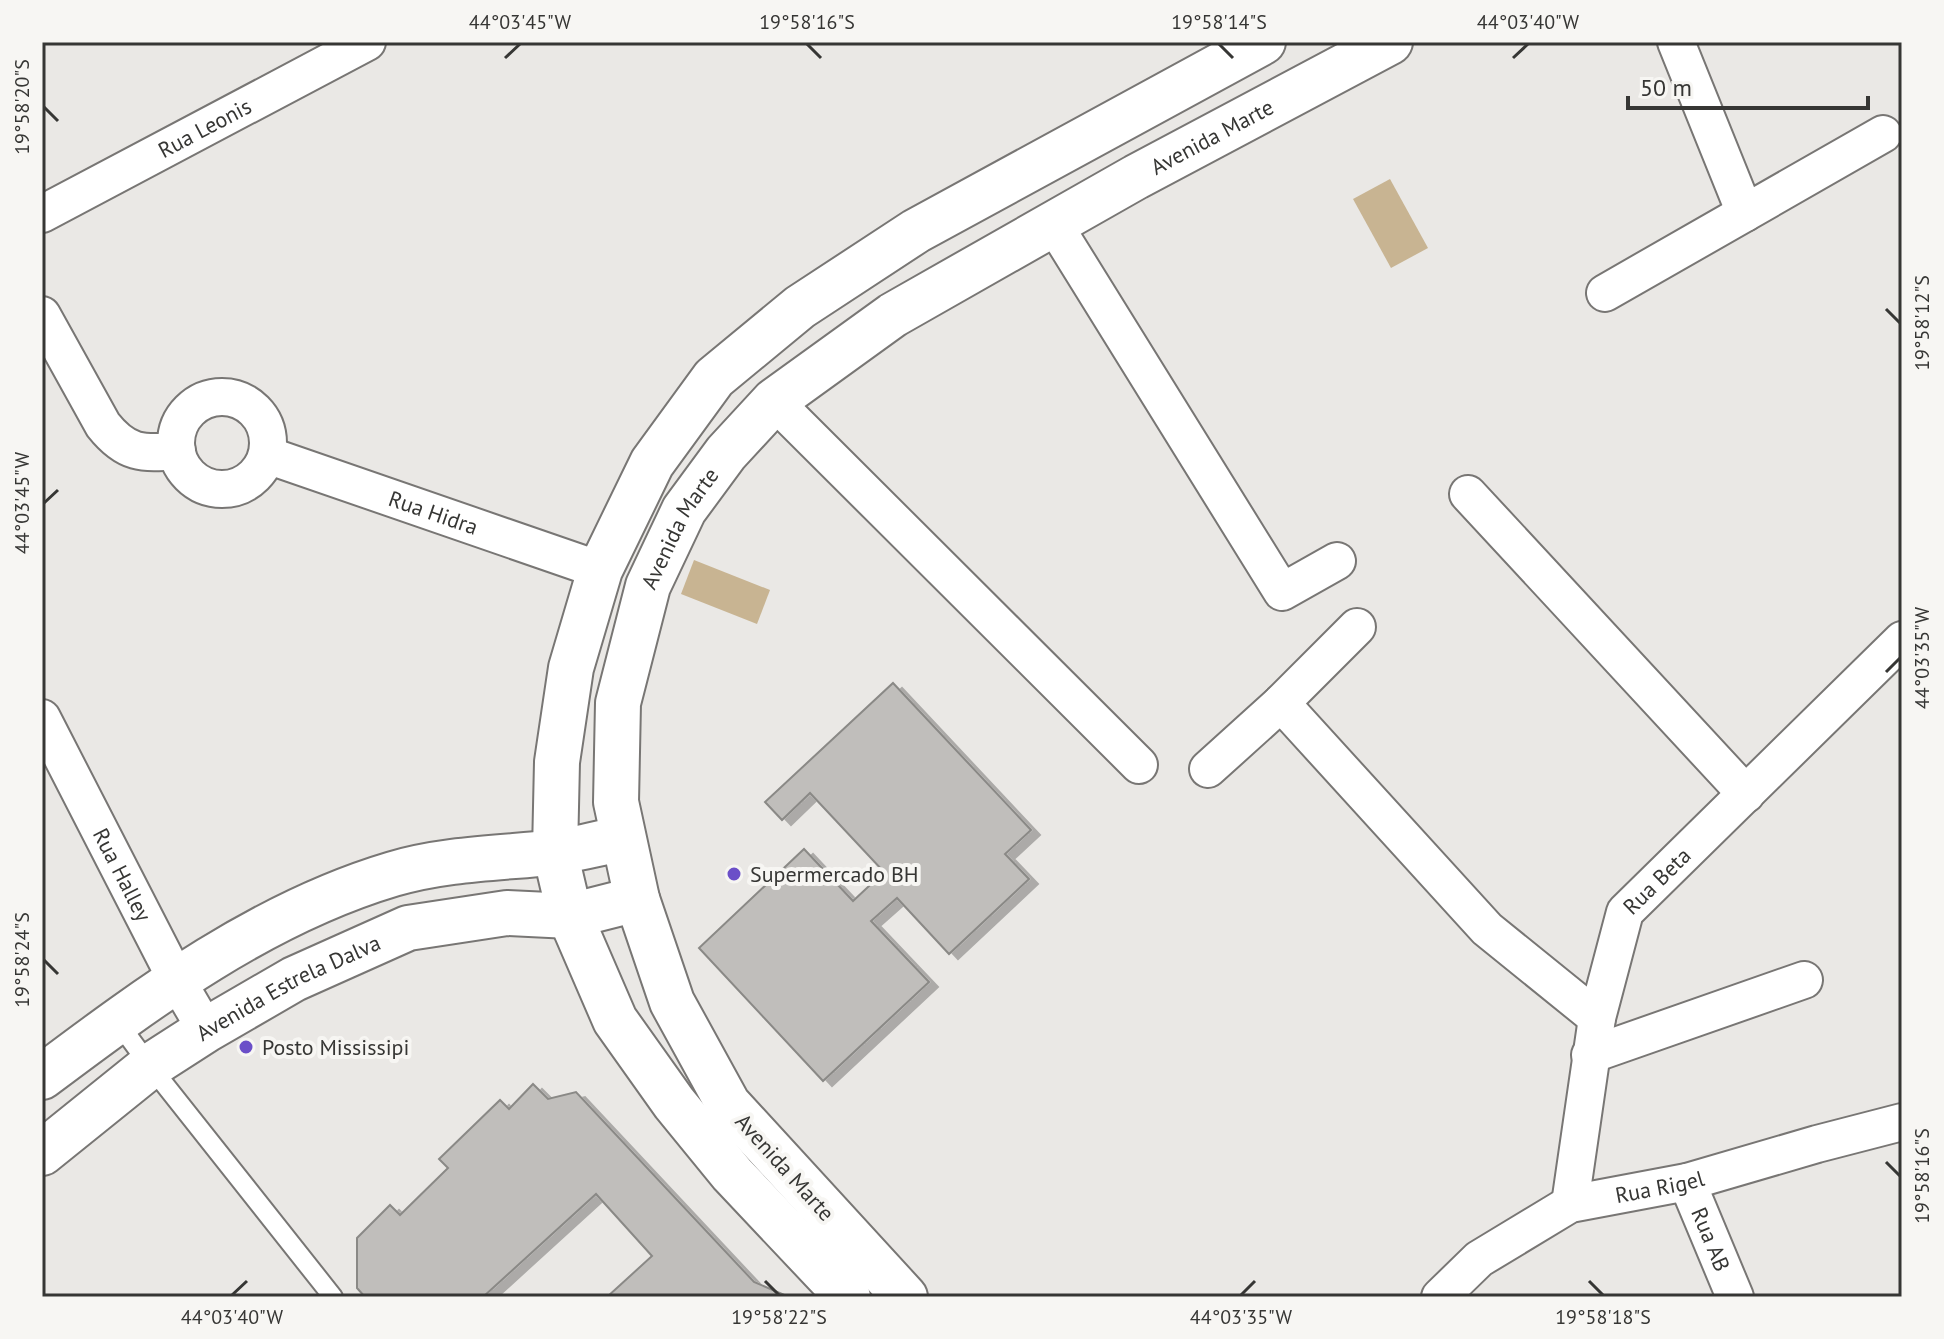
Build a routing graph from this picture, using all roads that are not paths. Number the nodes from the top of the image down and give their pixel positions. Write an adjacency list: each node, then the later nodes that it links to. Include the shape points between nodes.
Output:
1 (367, 42): 7 (street, Rua Leonis)
2 (1263, 42): 16 (street, Avenida Marte, via 916,231 800,307 714,378 652,463)
3 (1390, 42): 8 (street, Avenida Marte)
4 (1676, 42): 6 (street)
5 (1883, 134): 6 (street)
6 (1745, 213): 9 (street)
7 (42, 214)
8 (1053, 223): 11 (street, Avenida Marte, via 893,315); 15 (street, via 1282,592)
9 (1605, 293)
10 (42, 315): 12 (street, via 115,441 146,453)
11 (774, 401): 17 (street, Avenida Marte, via 684,510); 22 (street)
12 (177, 451): 13 (street, via 189,476 227,490 253,479); 13 (street, via 176,436 190,410 203,401 232,398 257,413 265,426)
13 (267, 455): 16 (street, Rua Hidra)
14 (1468, 494): 24 (street)
15 (1337, 561)
16 (600, 570): 17 (street); 26 (street, Avenida Marte, via 571,668 557,762)
17 (648, 586): 25 (street, Avenida Marte, via 618,703 616,802)
18 (1357, 627): 20 (street)
19 (1902, 640): 24 (street, Rua Beta)
20 (1281, 703): 23 (street); 31 (street, via 1487,929)
21 (42, 718): 29 (street, Rua Halley)
22 (1139, 765)
23 (1208, 769)
24 (1746, 794): 31 (street, Rua Beta, via 1625,912)
25 (622, 839): 26 (street); 27 (street, Avenida Marte)
26 (555, 852): 28 (street, Avenida Marte); 29 (street, via 396,873 314,901)
27 (637, 899): 28 (street, Avenida Estrela Dalva); 43 (street, Avenida Marte, via 672,1002 728,1104)
28 (570, 916): 33 (street, Avenida Estrela Dalva, via 507,913 408,928 294,979); 42 (street, Avenida Marte, via 615,1020 674,1103 732,1174)
29 (176, 979): 32 (street); 33 (street, Rua Halley)
30 (1804, 980): 34 (street)
31 (1597, 1018): 34 (street, Rua Beta)
32 (117, 1021): 35 (lane); 36 (street)
33 (206, 1030): 35 (street, Avenida Estrela Dalva)
34 (1590, 1055): 40 (street, Rua Beta)
35 (150, 1066): 38 (street, Avenida Estrela Dalva); 41 (lane)
36 (42, 1077)
37 (1902, 1122): 39 (street, Rua Rigel)
38 (42, 1153)
39 (1687, 1182): 40 (street, Rua Rigel); 45 (street, Rua AB)
40 (1570, 1204): 44 (street, Rua Rigel, via 1479,1259)
41 (333, 1297)
42 (848, 1297)
43 (905, 1297)
44 (1440, 1297)
45 (1735, 1297)

